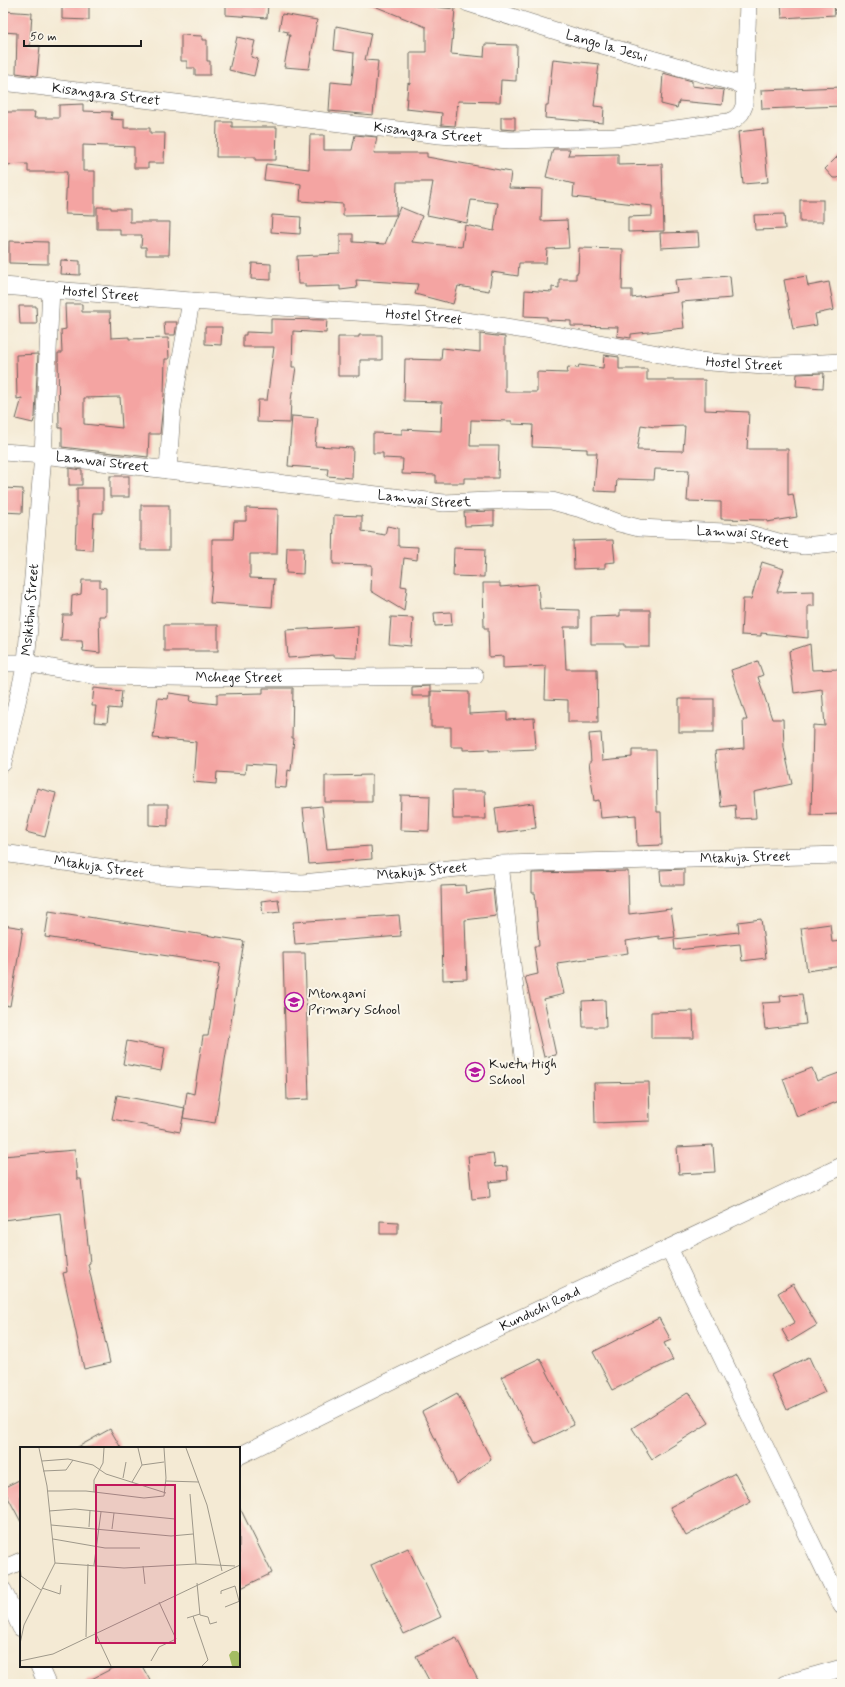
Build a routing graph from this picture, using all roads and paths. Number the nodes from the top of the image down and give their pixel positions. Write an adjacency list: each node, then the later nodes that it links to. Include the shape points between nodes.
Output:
1 (468, 3): 4 (street, Lango la Jeshi, via 578,38)
2 (748, 3): 4 (street, Kisangara Street)
3 (3, 82): 4 (street, Kisangara Street, via 431,134 510,140 615,137 728,122 741,113)
4 (746, 86)
5 (3, 286): 6 (street, Hostel Street)
6 (51, 289): 7 (street, Hostel Street); 10 (street, Msikitini Street)
7 (191, 301): 8 (street, Hostel Street, via 446,318 697,361 764,366); 11 (street, via 172,410)
8 (842, 362)
9 (3, 452): 10 (street, Lamwai Street)
10 (43, 455): 11 (street, Lamwai Street); 14 (street, Msikitini Street)
11 (168, 470): 12 (street, Lamwai Street, via 444,503 552,501 639,528 746,533 804,546)
12 (842, 542)
13 (3, 663): 14 (street, Mchege Street)
14 (26, 663): 15 (street, Mchege Street, via 96,676); 16 (street, Msikitini Street)
15 (475, 676)
16 (3, 763)
17 (3, 854): 19 (street, Mtakuja Street, via 153,875 302,883)
18 (842, 855): 19 (street, Mtakuja Street)
19 (500, 864): 20 (street)
20 (523, 1056)
21 (842, 1166): 22 (street, Kunduchi Road)
22 (669, 1248): 23 (street, Kunduchi Road, via 447,1353); 27 (street)
23 (240, 1456)
24 (20, 1561): 25 (street)
25 (3, 1569)
26 (3, 1590): 28 (street)
27 (842, 1606)
28 (20, 1626)
29 (40, 1667): 31 (street)
30 (842, 1668): 32 (street)
31 (48, 1684)
32 (785, 1684)

